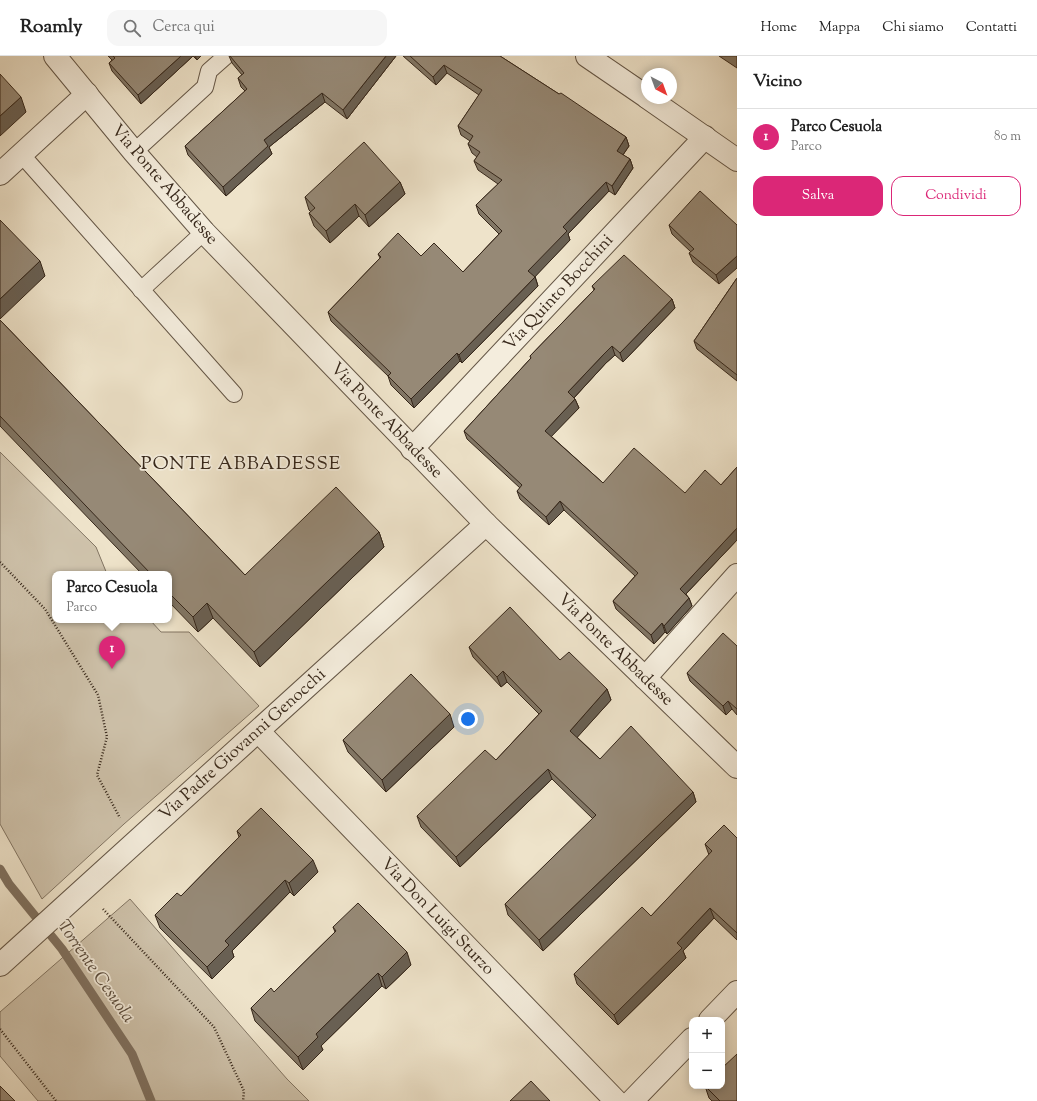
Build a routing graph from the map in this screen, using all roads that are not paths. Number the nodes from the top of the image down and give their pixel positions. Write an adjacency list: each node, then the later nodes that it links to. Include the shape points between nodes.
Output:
1 (55, 56): 4 (street, Via Ponte Abbadesse)
2 (226, 56): 8 (lane, via 209,71 205,87)
3 (587, 56): 5 (street)
4 (87, 94): 8 (street, Via Ponte Abbadesse); 9 (street)
5 (641, 94)
6 (656, 104): 7 (street)
7 (705, 137): 10 (street); 15 (street, Via Quinto Bocchini)
8 (134, 152): 12 (street, Via Ponte Abbadesse)
9 (21, 154): 11 (street); 13 (lane)
10 (737, 160)
11 (0, 174)
12 (204, 232): 13 (lane); 15 (street, Via Ponte Abbadesse)
13 (141, 290): 14 (lane)
14 (234, 394)
15 (412, 449): 16 (street, Via Ponte Abbadesse)
16 (486, 524): 18 (street, Via Ponte Abbadesse); 19 (street, Via Padre Giovanni Genocchi)
17 (737, 575): 18 (street)
18 (645, 678): 20 (street, Via Ponte Abbadesse)
19 (259, 732): 21 (street, Via Padre Giovanni Genocchi); 25 (street, Via Don Luigi Sturzo)
20 (737, 767)
21 (0, 965)
22 (737, 992): 23 (street)
23 (713, 1017)
24 (689, 1042): 26 (street)
25 (616, 1101)
26 (632, 1101)

